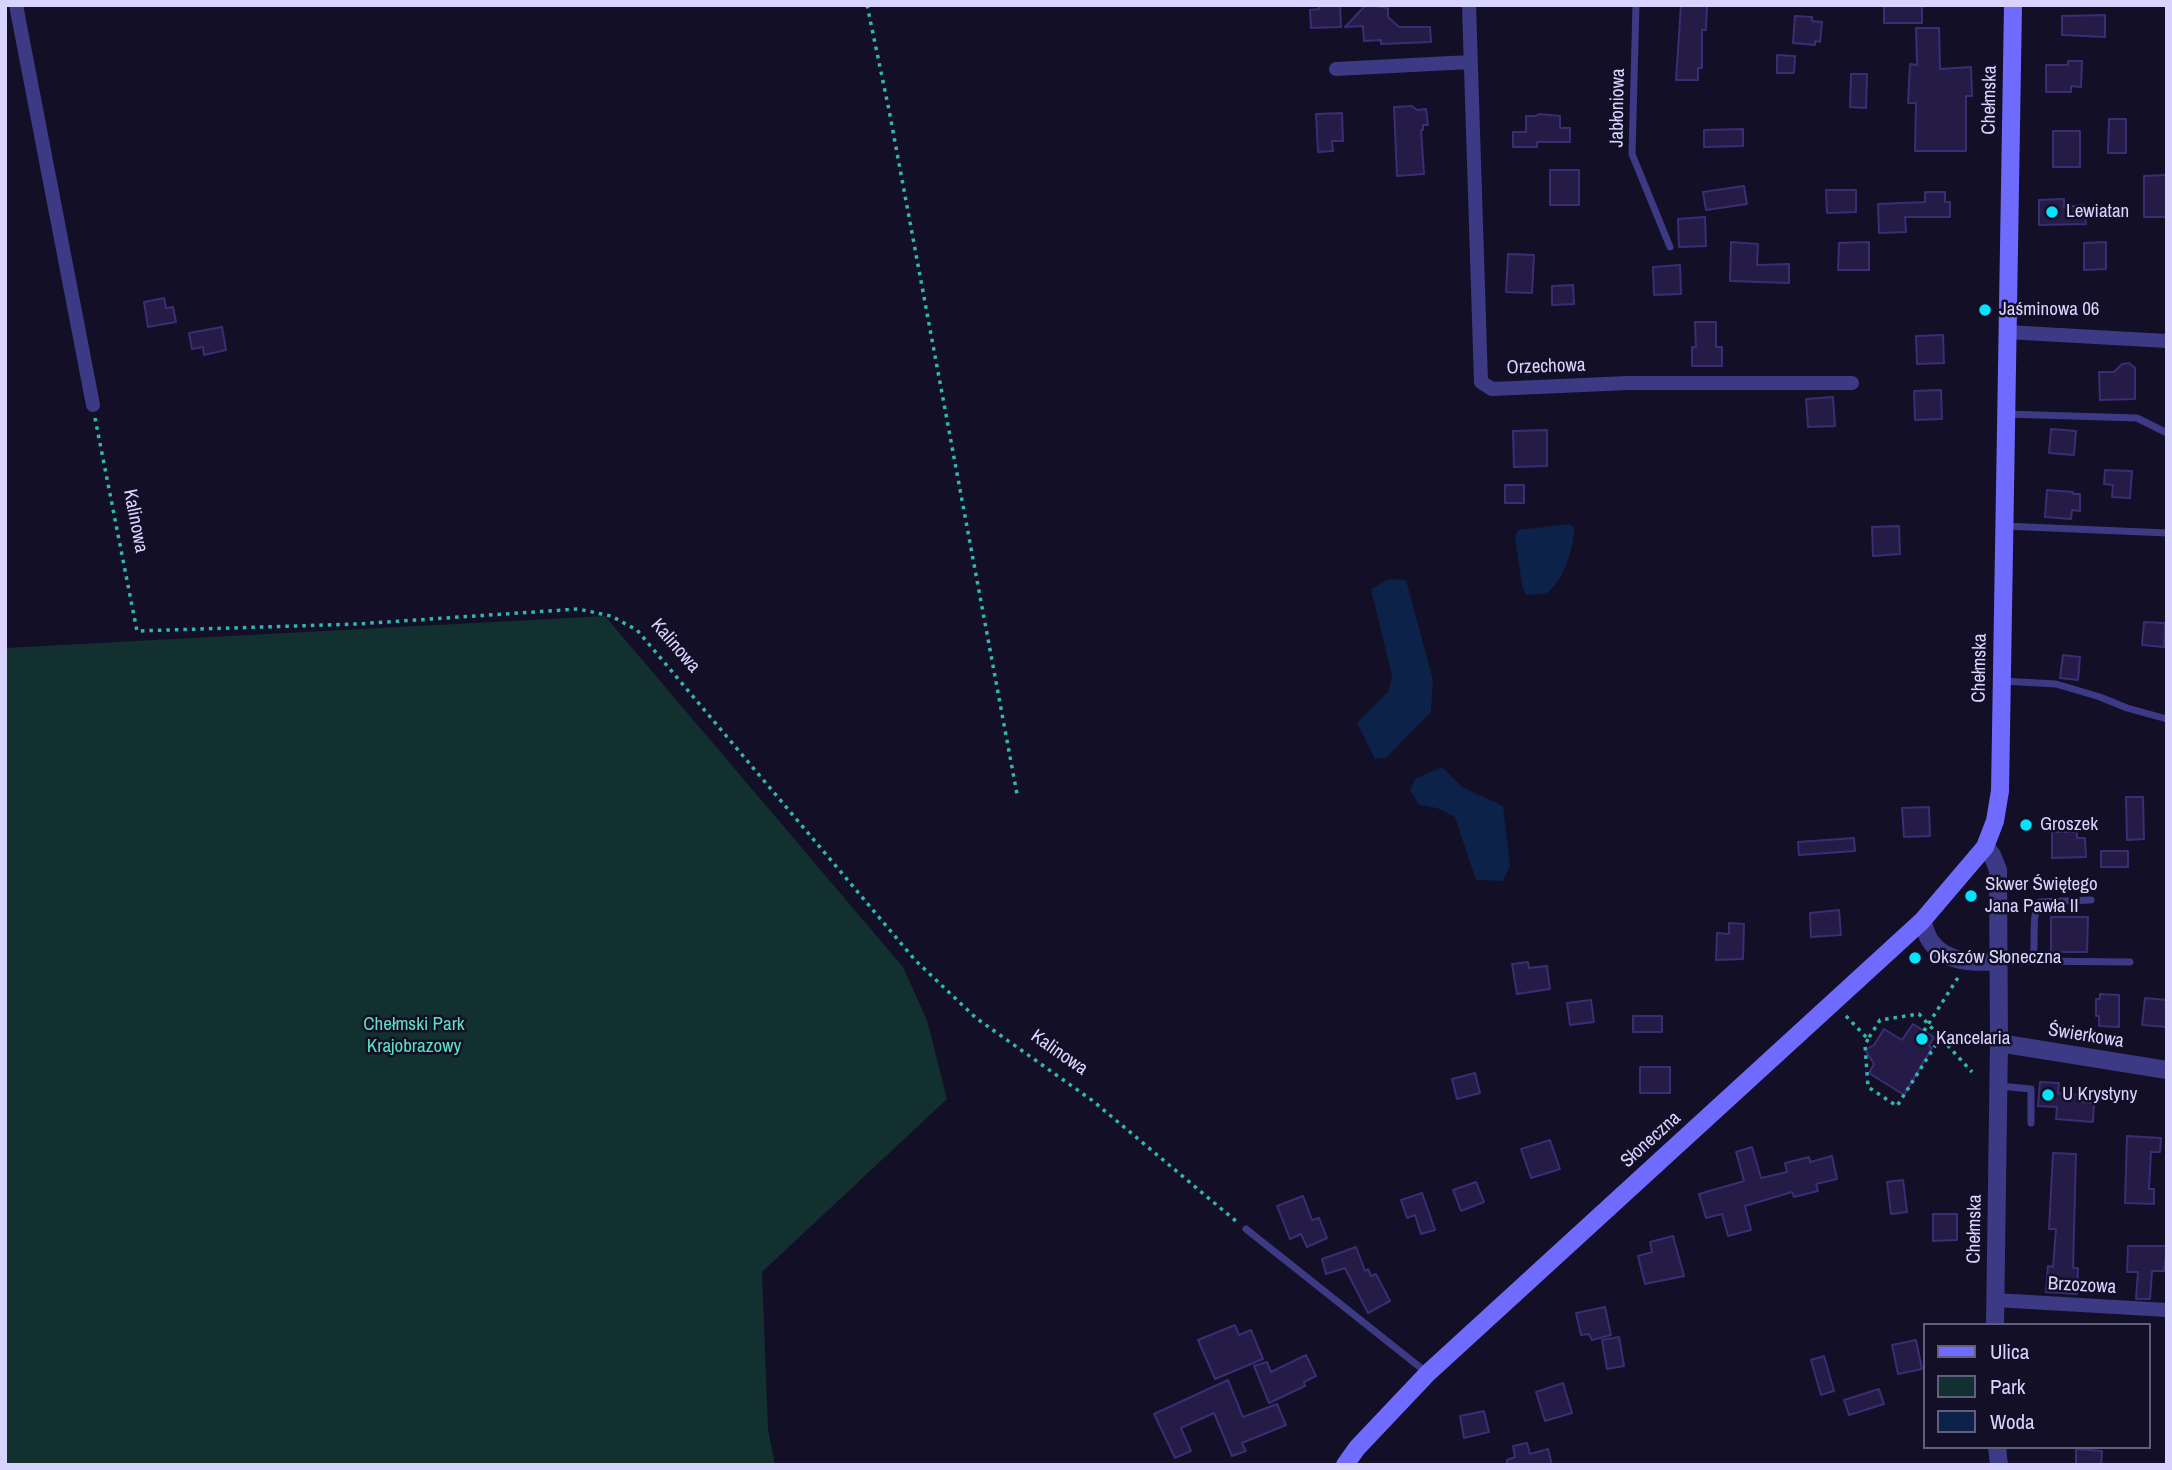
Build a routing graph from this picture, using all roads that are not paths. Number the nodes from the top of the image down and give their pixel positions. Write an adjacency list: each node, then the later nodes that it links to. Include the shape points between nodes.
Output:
1 (16, 5): 11 (street)
2 (1469, 5): 5 (street, Orzechowa)
3 (1636, 5): 7 (lane, Jabłoniowa, via 1632,154)
4 (2013, 5): 8 (main road, Chełmska)
5 (1470, 62): 6 (street); 10 (street, Orzechowa, via 1481,382 1492,389 1628,383)
6 (1336, 69)
7 (1671, 247)
8 (2006, 332): 9 (street); 12 (main road, Chełmska)
9 (2167, 341)
10 (1852, 383)
11 (93, 405)
12 (2005, 414): 13 (lane, via 2137,418); 14 (main road, Chełmska)
13 (2167, 433)
14 (2003, 526): 15 (lane); 16 (main road, Chełmska)
15 (2167, 533)
16 (2001, 681): 17 (lane, via 2066,686); 18 (main road, Chełmska, via 2000,791)
17 (2167, 719)
18 (1985, 846): 20 (main road, Słoneczna); 21 (street, Chełmska, via 1998,870)
19 (2091, 900): 22 (lane, via 2039,902 2035,909 2036,945 2033,958)
20 (1922, 921): 21 (street, via 1931,943 1951,957 1976,963); 32 (main road, Słoneczna)
21 (1998, 961): 22 (lane); 24 (street, Chełmska)
22 (2026, 961): 23 (lane)
23 (2130, 962)
24 (1999, 1044): 25 (street, Świerkowa); 26 (street, Chełmska)
25 (2167, 1070)
26 (1998, 1086): 27 (lane, via 2031,1089); 29 (street, Chełmska)
27 (2031, 1123)
28 (1246, 1229): 32 (lane)
29 (1995, 1300): 30 (street, Brzozowa); 31 (street, Chełmska)
30 (2167, 1310)
31 (1994, 1323)
32 (1428, 1373): 33 (main road, Słoneczna)
33 (1345, 1465)

